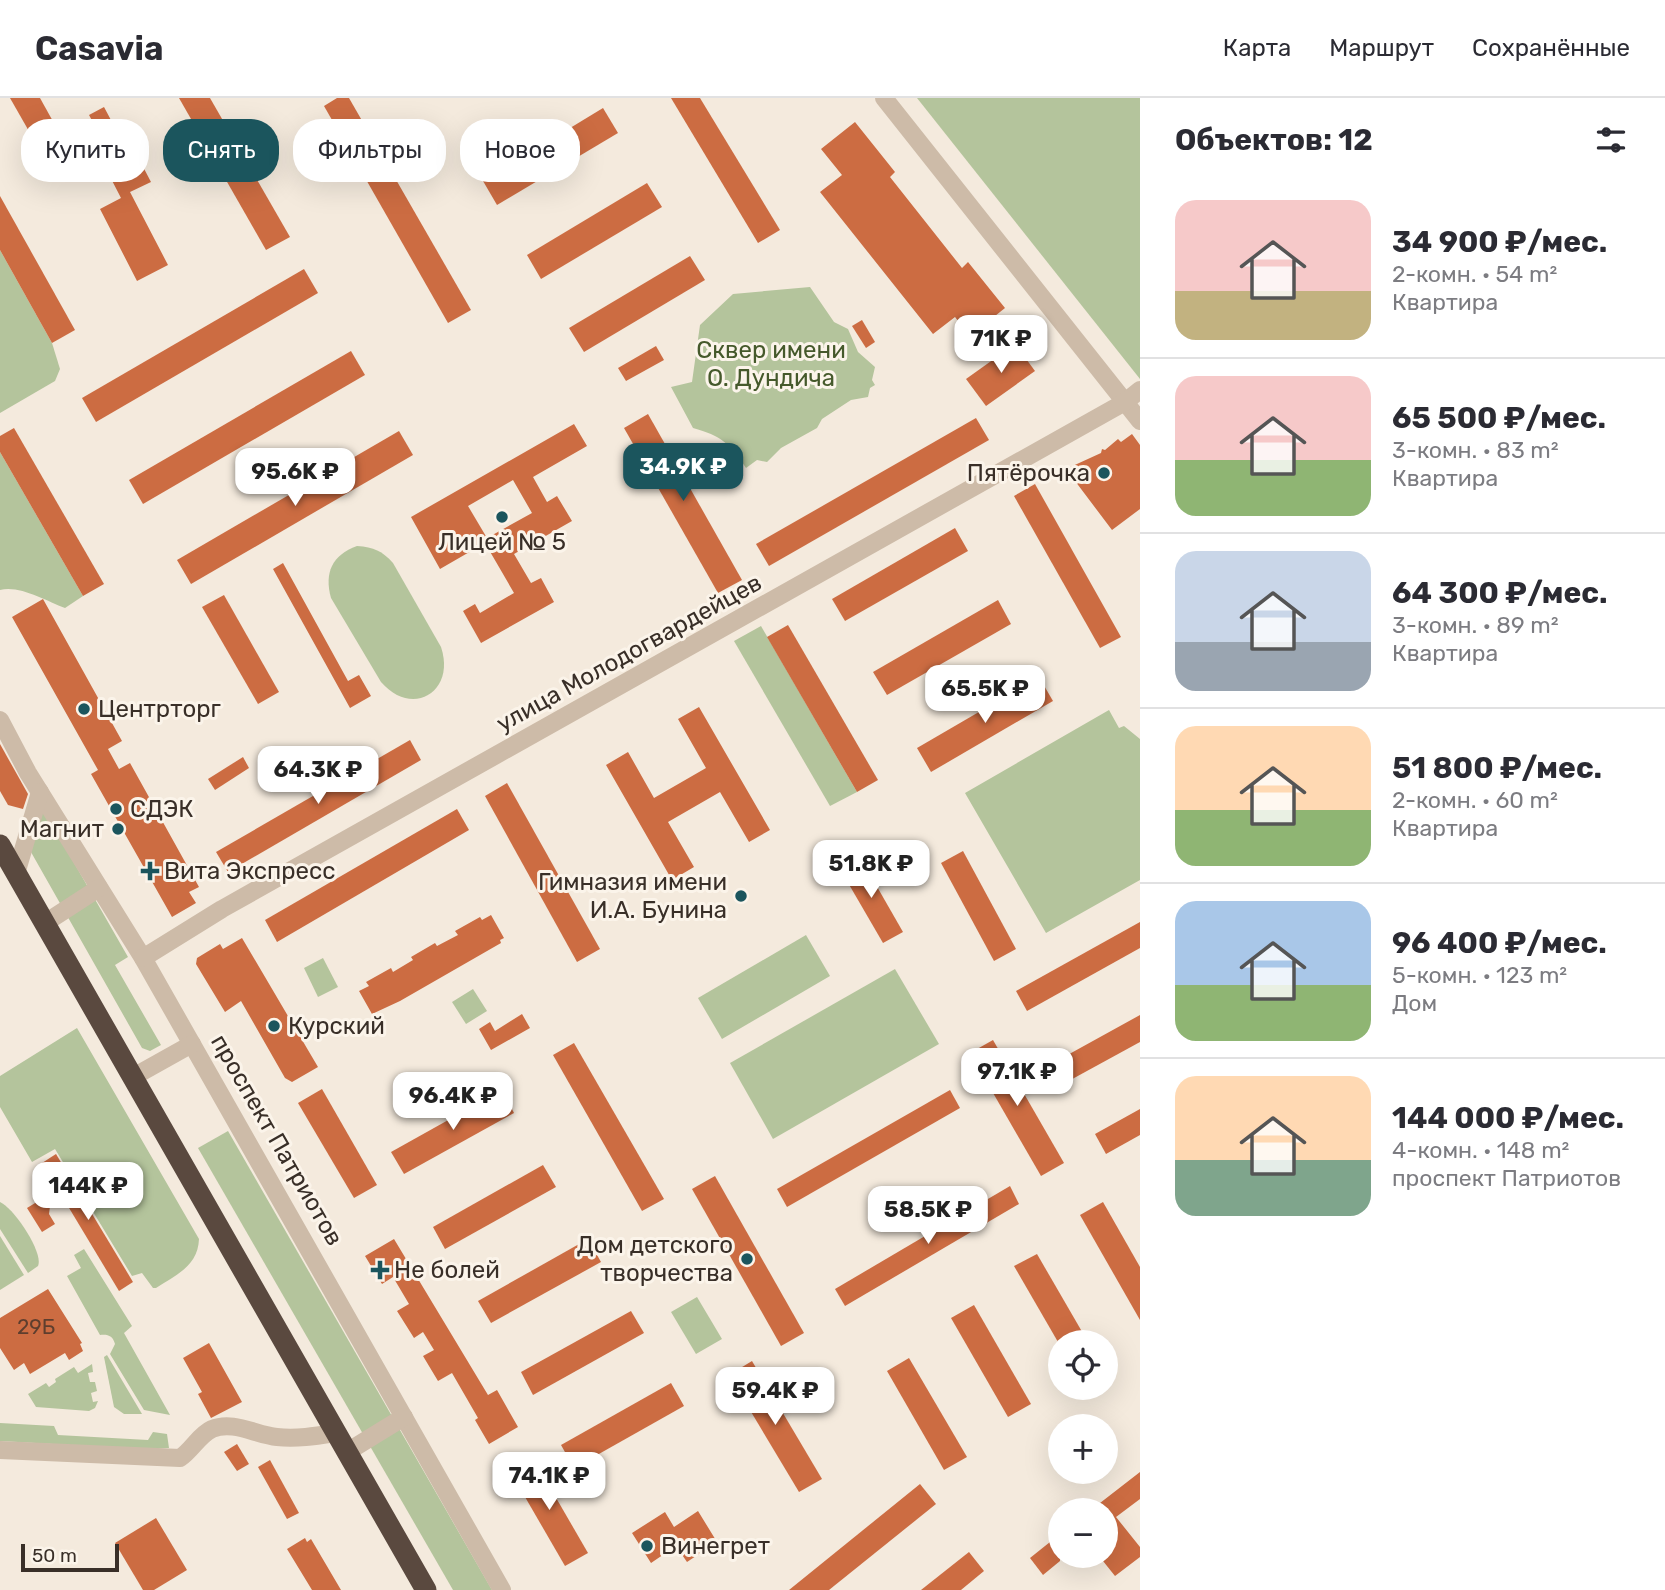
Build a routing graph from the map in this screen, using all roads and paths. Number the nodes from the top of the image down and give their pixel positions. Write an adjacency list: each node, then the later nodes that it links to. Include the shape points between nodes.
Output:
1 (884, 98): 3 (street)
2 (1140, 390): 3 (street, улица Молодогвардейцев)
3 (1125, 402): 4 (street); 11 (street, улица Молодогвардейцев, via 222,909)
4 (1140, 421)
5 (0, 720): 6 (street, проспект Патриотов)
6 (40, 792): 8 (street); 9 (street, проспект Патриотов)
7 (0, 845): 8 (highway)
8 (16, 874): 10 (highway)
9 (99, 888): 10 (street); 11 (street, проспект Патриотов)
10 (45, 923): 13 (highway)
11 (143, 958): 12 (street, проспект Патриотов)
12 (192, 1044): 13 (street); 14 (street, проспект Патриотов)
13 (133, 1077): 15 (highway)
14 (404, 1417): 17 (street); 19 (street, проспект Патриотов)
15 (336, 1433): 16 (street, via 303,1438 274,1437 233,1427 213,1429 180,1458); 17 (highway)
16 (0, 1450)
17 (347, 1452): 18 (highway)
18 (426, 1590)
19 (502, 1590)

